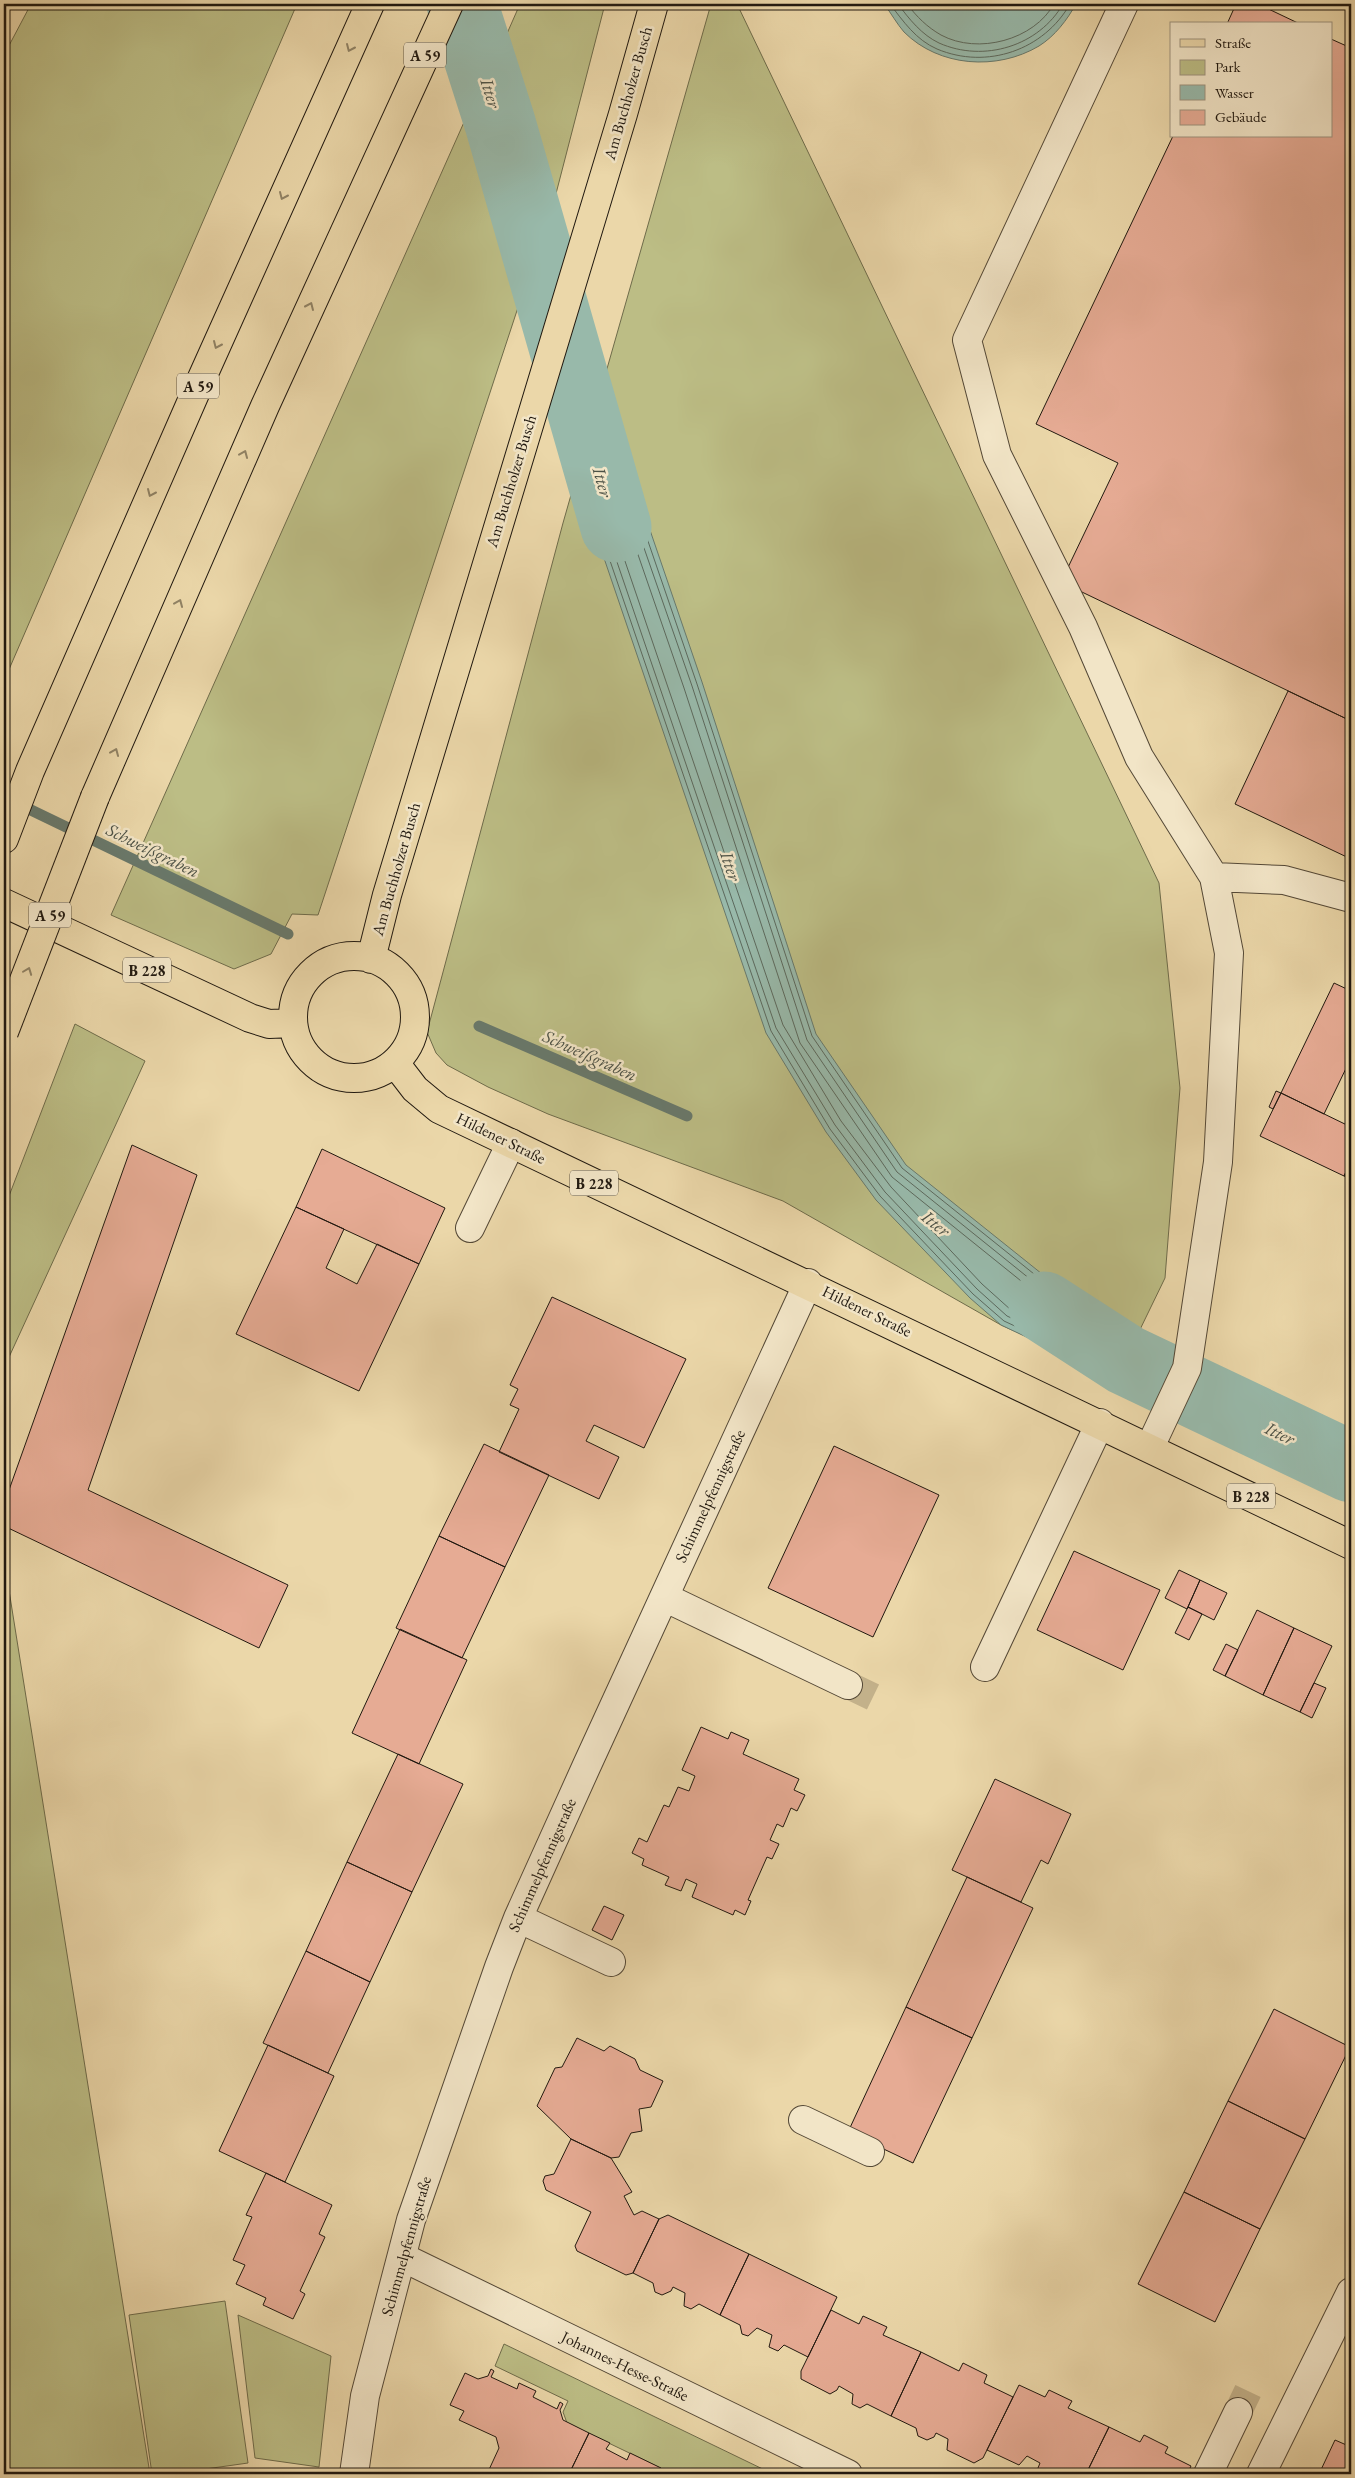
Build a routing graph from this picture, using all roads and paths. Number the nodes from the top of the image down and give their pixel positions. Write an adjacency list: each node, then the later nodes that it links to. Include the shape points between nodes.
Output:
1 (370, 4): 5 (main road, A 59, one-way to 5, via 196,389 30,771)
2 (449, 4): 11 (main road, A 59, one-way to 2, bridge, via 96,797 265,406)
3 (654, 4): 9 (main road, Am Buchholzer Busch)
4 (1124, 4): 6 (street, via 966,340 997,455 1083,627 1139,757)
5 (4, 839)
6 (1214, 877): 7 (street, via 1284,880); 17 (street, via 1229,953 1218,1162 1187,1368)
7 (1351, 898)
8 (4, 903): 10 (main road, B 228, via 250,1018 269,1024)
9 (370, 959): 10 (main road, via 337,958 309,976 299,990 294,1006); 12 (main road, via 401,979 411,995 415,1013 413,1032 407,1049)
10 (294, 1023): 12 (main road, via 298,1042 308,1058 323,1070 341,1077 360,1078 379,1074)
11 (4, 1032)
12 (395, 1063): 13 (main road, Hildener Straße / B 228, via 415,1089 439,1109)
13 (511, 1143): 14 (street); 15 (main road, Hildener Straße / B 228)
14 (470, 1228)
15 (808, 1283): 16 (main road, Hildener Straße / B 228); 19 (street, Schimmelpfennigstraße)
16 (1100, 1423): 17 (main road, Hildener Straße / B 228); 20 (street)
17 (1154, 1439): 18 (main road, Hildener Straße / B 228)
18 (1351, 1545)
19 (664, 1597): 21 (street); 22 (street, Schimmelpfennigstraße)
20 (984, 1667)
21 (848, 1685)
22 (518, 1918): 23 (street); 26 (street, Schimmelpfennigstraße, via 411,2220)
23 (611, 1962)
24 (803, 2120): 25 (street)
25 (870, 2152)
26 (402, 2258): 29 (street, Schimmelpfennigstraße, via 365,2396); 30 (street, Johannes-Hesse-Straße)
27 (1351, 2292): 32 (street)
28 (1238, 2412): 31 (street)
29 (354, 2474)
30 (848, 2474)
31 (1208, 2474)
32 (1260, 2474)

